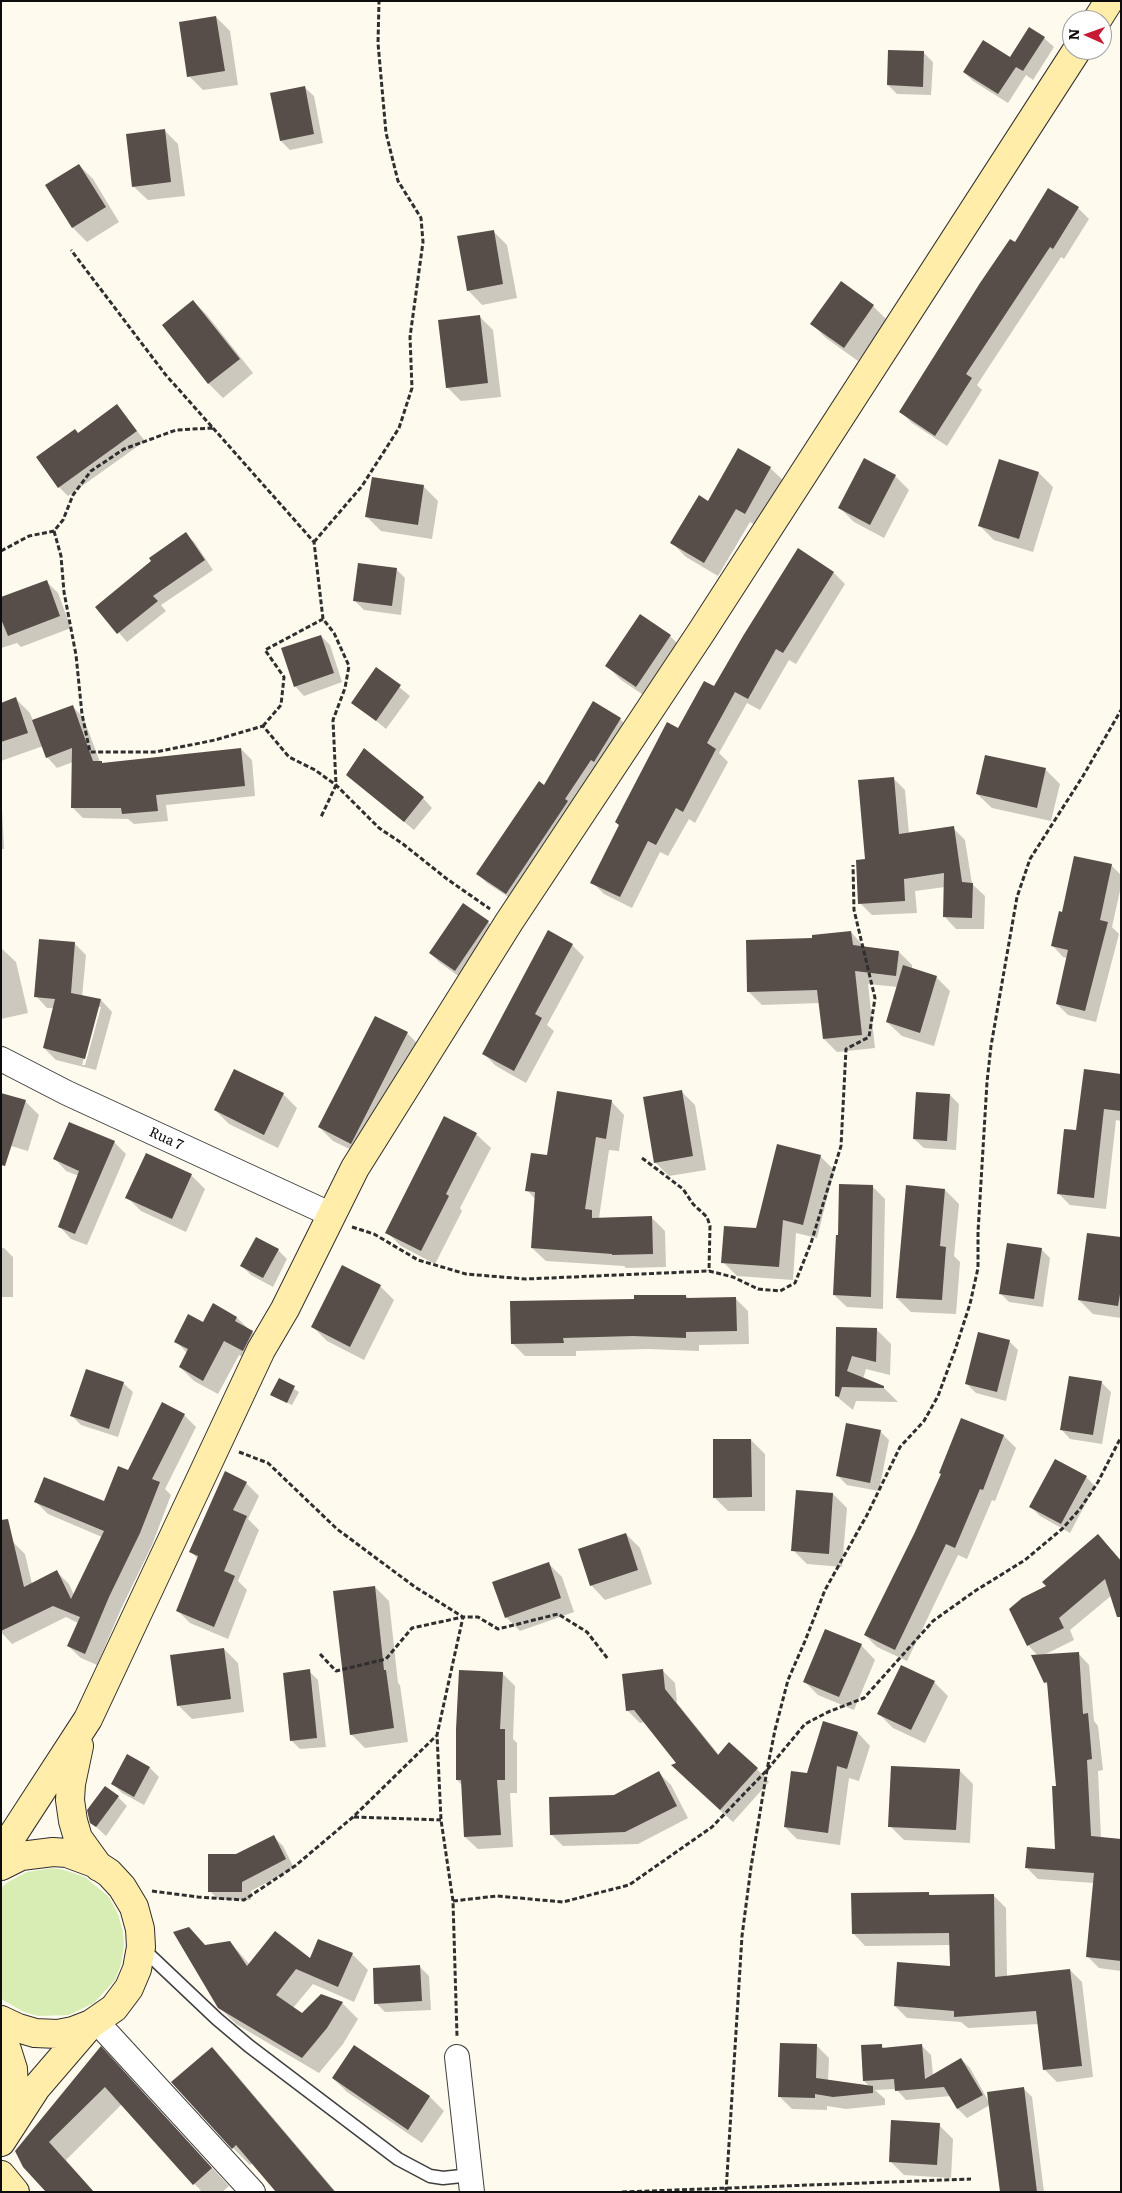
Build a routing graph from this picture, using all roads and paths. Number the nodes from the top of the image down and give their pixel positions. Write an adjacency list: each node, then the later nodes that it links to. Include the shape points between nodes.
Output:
1 (379, 1): 6 (path, via 378,43 386,133 398,182 421,218 423,242 410,337 412,388 399,428 368,477)
2 (1071, 60): 14 (main road, via 702,631)
3 (71, 250): 4 (path, via 165,374)
4 (213, 428): 5 (path, via 176,430 124,449 90,471); 6 (path)
5 (54, 531): 7 (path, via 29,536); 10 (path, via 61,556 90,752 156,752)
6 (314, 542): 8 (path)
7 (1, 551)
8 (323, 619): 10 (path, via 265,650 284,678 281,705); 11 (path, via 334,633 348,666 345,688 333,720)
9 (1121, 710): 26 (path, via 1030,859 1016,896 987,1082 978,1268 955,1350 938,1396 924,1422 900,1448 825,1590 788,1680)
10 (263, 726): 11 (path, via 289,757 315,770)
11 (336, 786): 12 (path); 14 (path, via 379,828)
12 (321, 817)
13 (853, 865): 18 (path, via 854,910 875,998 869,1037 846,1049 841,1146 811,1243 795,1283 780,1291 758,1289 733,1277)
14 (509, 922): 17 (main road, via 355,1168)
15 (1, 1059): 17 (street, Rua 7, via 67,1093)
16 (642, 1158): 18 (path, via 683,1189 707,1217 710,1226)
17 (332, 1215): 18 (path, via 374,1234 418,1260 466,1274 526,1279); 20 (main road, via 261,1350)
18 (709, 1271)
19 (1120, 1439): 26 (path, via 1098,1482 1062,1529 1025,1560 932,1621 864,1698 805,1724)
20 (218, 1443): 21 (path, via 268,1463 337,1529 415,1587); 24 (main road)
21 (463, 1617): 22 (path, via 412,1628 386,1659 336,1671); 23 (path, via 478,1617 498,1629 558,1614 587,1632); 25 (path)
22 (320, 1654)
23 (608, 1659)
24 (88, 1719): 29 (main road); 31 (main road, via 75,1760 70,1800 78,1838)
25 (437, 1735): 27 (path); 28 (path)
26 (767, 1770): 33 (path, via 712,1827 629,1886 562,1902 497,1896); 44 (path, via 742,1936)
27 (353, 1817): 28 (path); 32 (path, via 295,1866 244,1900)
28 (441, 1820): 33 (path)
29 (1, 1853)
30 (1, 1866): 31 (main road, via 21,1856 53,1852 83,1858)
31 (100, 1867): 32 (main road)
32 (122, 1887): 34 (main road, via 134,1907)
33 (453, 1901): 38 (path)
34 (141, 1947): 36 (main road, via 138,1969 130,1988 114,2008); 43 (lane, via 249,2046 398,2159 430,2176)
35 (1, 2020): 36 (main road, via 35,2033 50,2034 73,2031)
36 (94, 2023): 40 (main road, via 36,2088); 46 (street)
37 (1, 2040): 39 (main road, via 13,2069 14,2089)
38 (457, 2057): 43 (street)
39 (1, 2126)
40 (1, 2142)
41 (1, 2175): 45 (main road)
42 (971, 2179): 44 (path)
43 (471, 2184)
44 (726, 2186): 47 (path); 48 (path)
45 (15, 2192)
46 (253, 2192)
47 (622, 2192)
48 (726, 2192)

